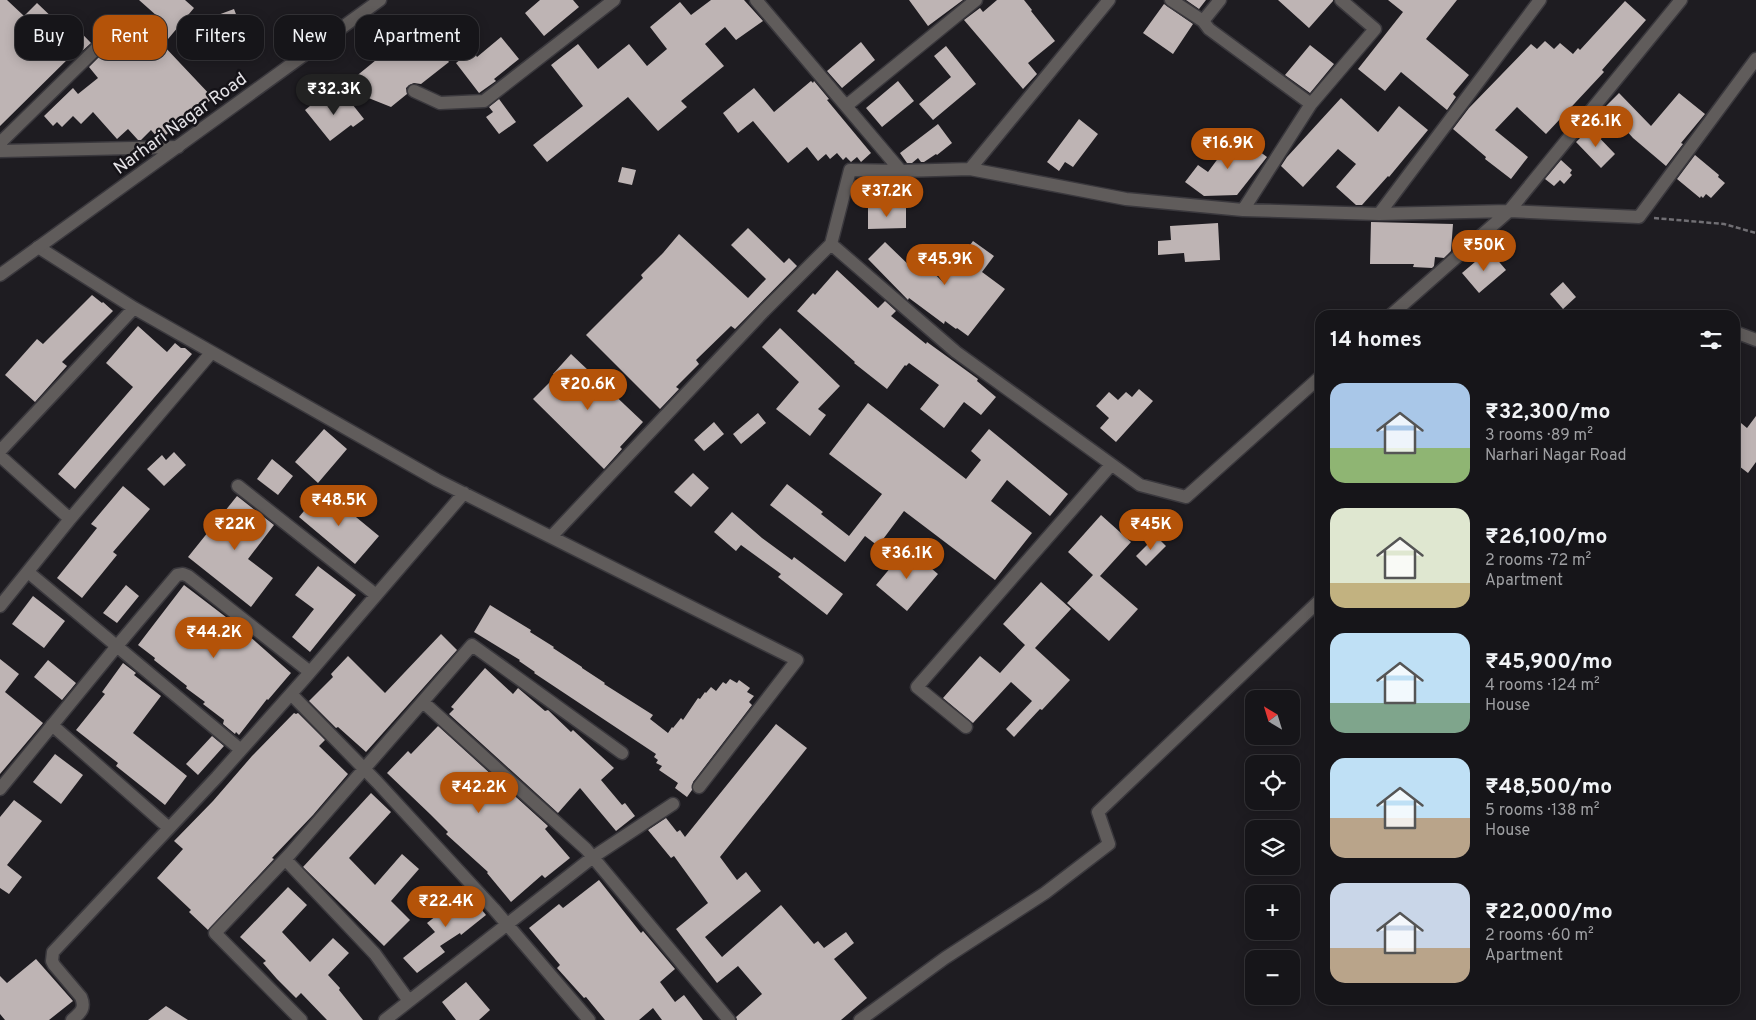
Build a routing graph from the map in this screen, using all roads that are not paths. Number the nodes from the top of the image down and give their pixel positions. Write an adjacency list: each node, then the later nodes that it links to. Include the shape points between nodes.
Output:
1 (380, 0): 18 (street, Narhari Nagar Road)
2 (614, 0): 14 (street, via 484,101 440,103)
3 (756, 0): 16 (street)
4 (976, 0): 16 (street)
5 (1109, 0): 20 (street)
6 (1171, 0): 11 (street)
7 (1220, 0): 11 (street)
8 (1341, 0): 15 (street, via 1375,29)
9 (1540, 0): 24 (street)
10 (1681, 0): 23 (street)
11 (1202, 21): 15 (street)
12 (93, 52): 17 (street)
13 (1756, 58): 23 (street, via 1639,217)
14 (414, 91)
15 (1311, 104): 22 (street)
16 (846, 106): 21 (street)
17 (0, 143)
18 (178, 147): 19 (street); 26 (street, Narhari Nagar Road)
19 (0, 151)
20 (970, 169): 21 (street); 22 (street, via 1126,199)
21 (901, 171): 25 (street, via 850,170)
22 (1243, 210): 24 (street)
23 (1509, 211): 24 (street); 29 (street)
24 (1379, 214)
25 (831, 244): 36 (street, via 956,352); 40 (street)
26 (38, 247): 27 (street, Narhari Nagar Road); 28 (street)
27 (0, 275)
28 (134, 308): 32 (street); 34 (street)
29 (1397, 310)
30 (1740, 334): 31 (street)
31 (1756, 340)
32 (211, 353): 38 (street); 39 (street)
33 (1315, 381): 36 (street, via 1186,497 1140,485)
34 (0, 451)
35 (0, 456): 39 (street)
36 (1112, 465): 50 (street, via 917,686)
37 (238, 486): 42 (street)
38 (464, 494): 40 (street); 42 (street)
39 (70, 519): 41 (street)
40 (551, 537): 54 (street, via 798,660)
41 (28, 572): 44 (street); 45 (street)
42 (376, 595): 46 (street)
43 (1315, 605): 67 (street, via 1098,812 1109,844 1045,893 945,958)
44 (0, 606)
45 (116, 646): 46 (street, via 174,578 183,574); 49 (street); 51 (street)
46 (310, 672): 47 (street)
47 (291, 694): 51 (street); 53 (street)
48 (423, 702): 52 (street, via 472,645); 53 (street); 58 (street)
49 (52, 725): 55 (street); 57 (street)
50 (966, 726)
51 (241, 750): 57 (street)
52 (622, 753)
53 (365, 769): 59 (street); 60 (street)
54 (699, 788)
55 (0, 789)
56 (673, 804): 58 (street)
57 (169, 828): 62 (street, via 53,952 54,965 83,1002 81,1012)
58 (592, 856): 60 (street); 66 (street)
59 (285, 859): 61 (street, via 375,954); 63 (street, via 215,933)
60 (507, 924): 61 (street); 65 (street)
61 (409, 1001): 64 (street)
62 (72, 1020)
63 (301, 1020)
64 (385, 1020)
65 (590, 1020)
66 (728, 1020)
67 (860, 1020)

